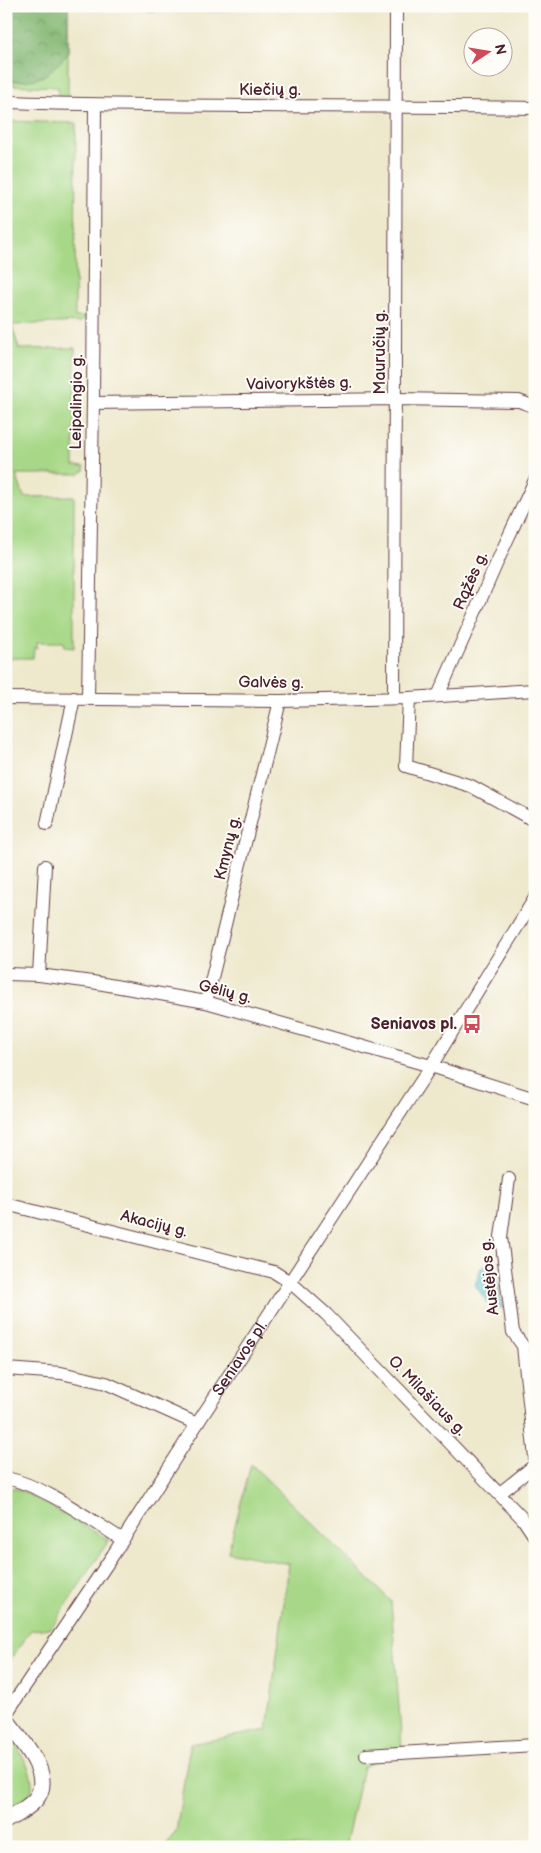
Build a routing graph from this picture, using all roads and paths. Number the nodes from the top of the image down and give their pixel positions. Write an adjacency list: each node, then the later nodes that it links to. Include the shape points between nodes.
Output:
1 (396, 6): 4 (street, Mauručių g.)
2 (6, 102): 3 (street, Kiečių g.)
3 (95, 105): 4 (street, Kiečių g.); 7 (street, Leipalingio g.)
4 (396, 105): 5 (street, Kiečių g.); 6 (street, Mauručių g.)
5 (535, 108)
6 (396, 399): 7 (street, Vaivorykštės g.); 8 (street, Vaivorykštės g., via 519,401); 14 (street, Mauručių g.)
7 (94, 403): 16 (street, Leipalingio g.)
8 (535, 407)
9 (535, 480): 11 (street, Rąžės g.)
10 (535, 690): 11 (street, Galvės g.)
11 (438, 696): 15 (street, Galvės g.)
12 (6, 698): 13 (street, Galvės g.)
13 (74, 698): 16 (street, Galvės g.); 19 (street)
14 (394, 698): 15 (street, Galvės g.); 17 (street, Galvės g.)
15 (409, 698): 18 (street, via 406,766 472,786)
16 (88, 699): 17 (street, Galvės g.)
17 (280, 701): 24 (street, Kmynų g.)
18 (535, 821)
19 (47, 824)
20 (45, 866): 23 (street)
21 (535, 898): 25 (street, Seniavos pl.)
22 (6, 974): 23 (street, Gėlių g.)
23 (39, 975): 24 (street, Gėlių g.)
24 (206, 1002): 25 (street, Gėlių g.)
25 (431, 1066): 26 (street, Gėlių g.); 29 (street, Seniavos pl.)
26 (535, 1099)
27 (509, 1179): 32 (street, Austėjos g., via 500,1237 513,1332 522,1346)
28 (6, 1204): 29 (street, Akacijų g., via 268,1270)
29 (290, 1282): 31 (street, Seniavos pl.); 35 (street, O. Milašiaus g., via 326,1314)
30 (6, 1369): 31 (street, via 61,1373 106,1382)
31 (197, 1424): 37 (street, Seniavos pl.)
32 (535, 1458)
33 (535, 1465): 35 (street)
34 (6, 1478): 37 (street, via 68,1505)
35 (499, 1494): 36 (street, O. Milašiaus g.)
36 (535, 1537)
37 (123, 1540): 38 (street, Seniavos pl.)
38 (6, 1714)
39 (6, 1720): 42 (main road, via 40,1770 43,1782 31,1805)
40 (535, 1745): 41 (street)
41 (366, 1755)
42 (6, 1820)

